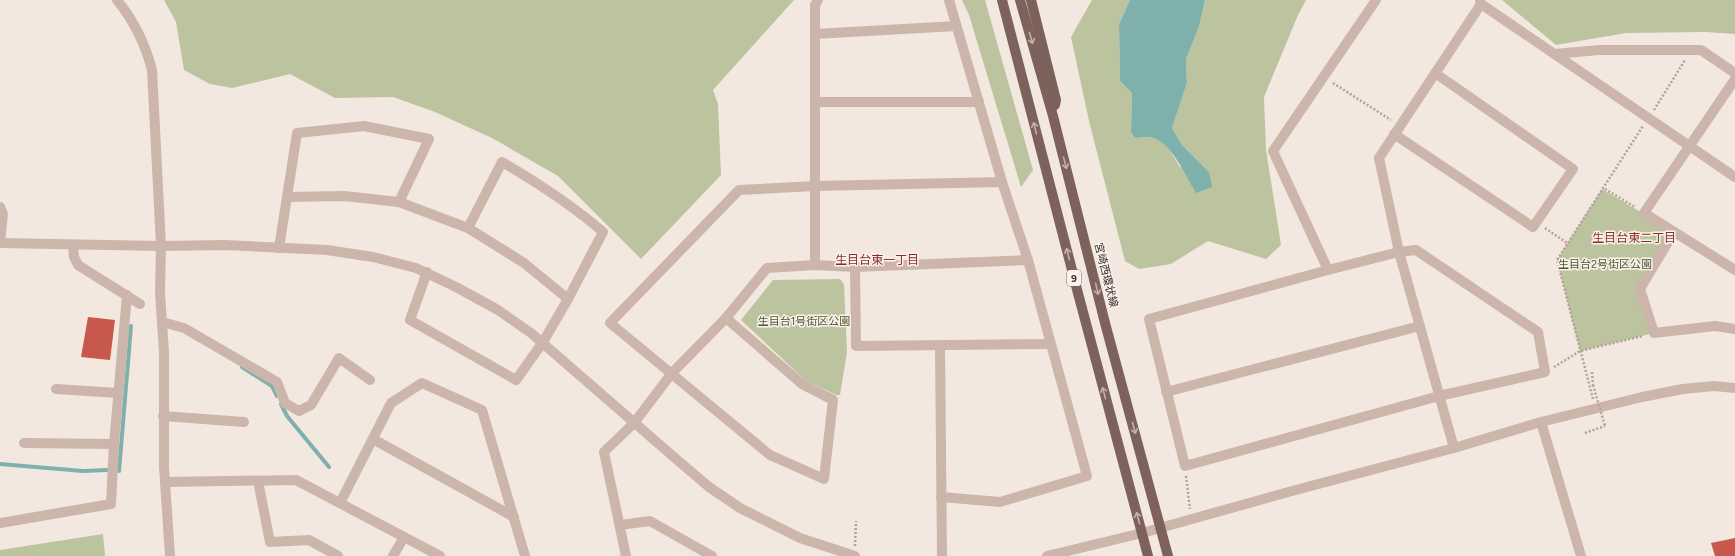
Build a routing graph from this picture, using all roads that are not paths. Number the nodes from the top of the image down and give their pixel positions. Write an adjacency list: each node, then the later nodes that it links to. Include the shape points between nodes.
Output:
1 (117, 0): 30 (street, via 128,13 146,46 152,70)
2 (818, 0): 10 (street, via 815,5)
3 (949, 0): 9 (street)
4 (1002, 0): 72 (main road, 9, one-way to 4)
5 (1020, 0): 17 (main road, 宮崎西環状線 / 9, one-way to 17)
6 (1031, 0): 17 (main road, via 1056,100)
7 (1376, 0): 36 (street, via 1273,151)
8 (1481, 2): 11 (street); 12 (street)
9 (956, 26): 10 (street); 16 (street)
10 (815, 34): 15 (street)
11 (1556, 54): 13 (street, via 1599,50 1701,50); 19 (street)
12 (1435, 73): 18 (street); 18 (street, via 1573,169 1533,227)
13 (1735, 74)
14 (1735, 79): 19 (street)
15 (815, 102): 16 (street); 22 (street)
16 (979, 102): 21 (street)
17 (1053, 116): 71 (main road, 宮崎西環状線 / 9, one-way to 71, via 1105,323)
18 (1397, 130): 32 (street, via 1379,158)
19 (1689, 146): 20 (street); 27 (street, via 1644,213)
20 (1735, 177)
21 (1002, 182): 22 (street); 33 (street)
22 (815, 186): 34 (street); 49 (street, via 739,190 610,323)
23 (286, 197): 24 (street, via 344,196); 24 (street, via 297,133 364,126 429,139); 31 (street)
24 (399, 202): 26 (street)
25 (0, 208): 28 (street, via 3,214)
26 (468, 228): 40 (street, via 524,263); 40 (street, via 502,162 574,208 603,232)
27 (1674, 232): 37 (street); 45 (street, via 1640,289 1654,333 1716,326)
28 (0, 243): 29 (street)
29 (72, 245): 30 (street); 39 (street, via 78,265)
30 (161, 246): 31 (street, via 225,245); 43 (street)
31 (279, 248): 38 (street, via 327,250 373,257)
32 (1399, 252): 36 (street); 44 (street); 55 (street, via 1416,250 1538,332 1545,372)
33 (1028, 260): 35 (street); 47 (street)
34 (815, 265): 35 (street); 42 (street, via 768,268)
35 (855, 267): 48 (street, via 856,346)
36 (1328, 270): 53 (street, via 1148,319)
37 (1735, 270)
38 (427, 272): 46 (street, via 498,310); 46 (street, via 410,320 516,380)
39 (127, 295): 41 (street); 54 (street)
40 (568, 300): 46 (street)
41 (140, 304)
42 (726, 318): 49 (street); 49 (street, via 802,384 833,400 824,479 770,455)
43 (162, 322): 50 (street, via 184,328 277,382 285,403 299,411 310,405 339,358); 56 (street)
44 (1420, 326): 53 (street); 55 (street)
45 (1735, 329)
46 (542, 342): 59 (street)
47 (1050, 344): 48 (street); 66 (street, via 1087,476 1000,502)
48 (940, 346): 66 (street)
49 (672, 373): 59 (street)
50 (370, 380)
51 (1735, 388): 58 (street, via 1714,386 1683,389)
52 (56, 389): 54 (street)
53 (1166, 392): 55 (street, via 1185,466)
54 (118, 393): 62 (street)
55 (1439, 396): 63 (street)
56 (164, 416): 57 (street); 65 (street)
57 (244, 422)
58 (1541, 422): 63 (street); 86 (street)
59 (634, 423): 70 (street, via 604,452); 74 (street, via 709,487 740,508 800,538)
60 (373, 439): 67 (street); 68 (street); 68 (street, via 392,403 422,382 482,410)
61 (24, 443): 62 (street)
62 (114, 444): 69 (street, via 111,504)
63 (1454, 448): 71 (street)
64 (258, 481): 65 (street); 67 (street, via 296,480); 76 (street, via 270,542 309,540)
65 (165, 482): 75 (street)
66 (941, 497): 82 (street)
67 (340, 503): 73 (street)
68 (514, 517): 79 (street)
69 (0, 523)
70 (620, 525): 80 (street); 81 (street, via 650,521)
71 (1161, 528): 72 (street); 85 (main road, 宮崎西環状線 / 9)
72 (1142, 533): 83 (street); 84 (main road, 9)
73 (404, 537): 77 (street); 78 (street)
74 (855, 552)
75 (170, 556)
76 (338, 556)
77 (394, 556)
78 (440, 556)
79 (526, 556)
80 (626, 556)
81 (712, 556)
82 (942, 556)
83 (1047, 556)
84 (1148, 556)
85 (1168, 556)
86 (1581, 556)

